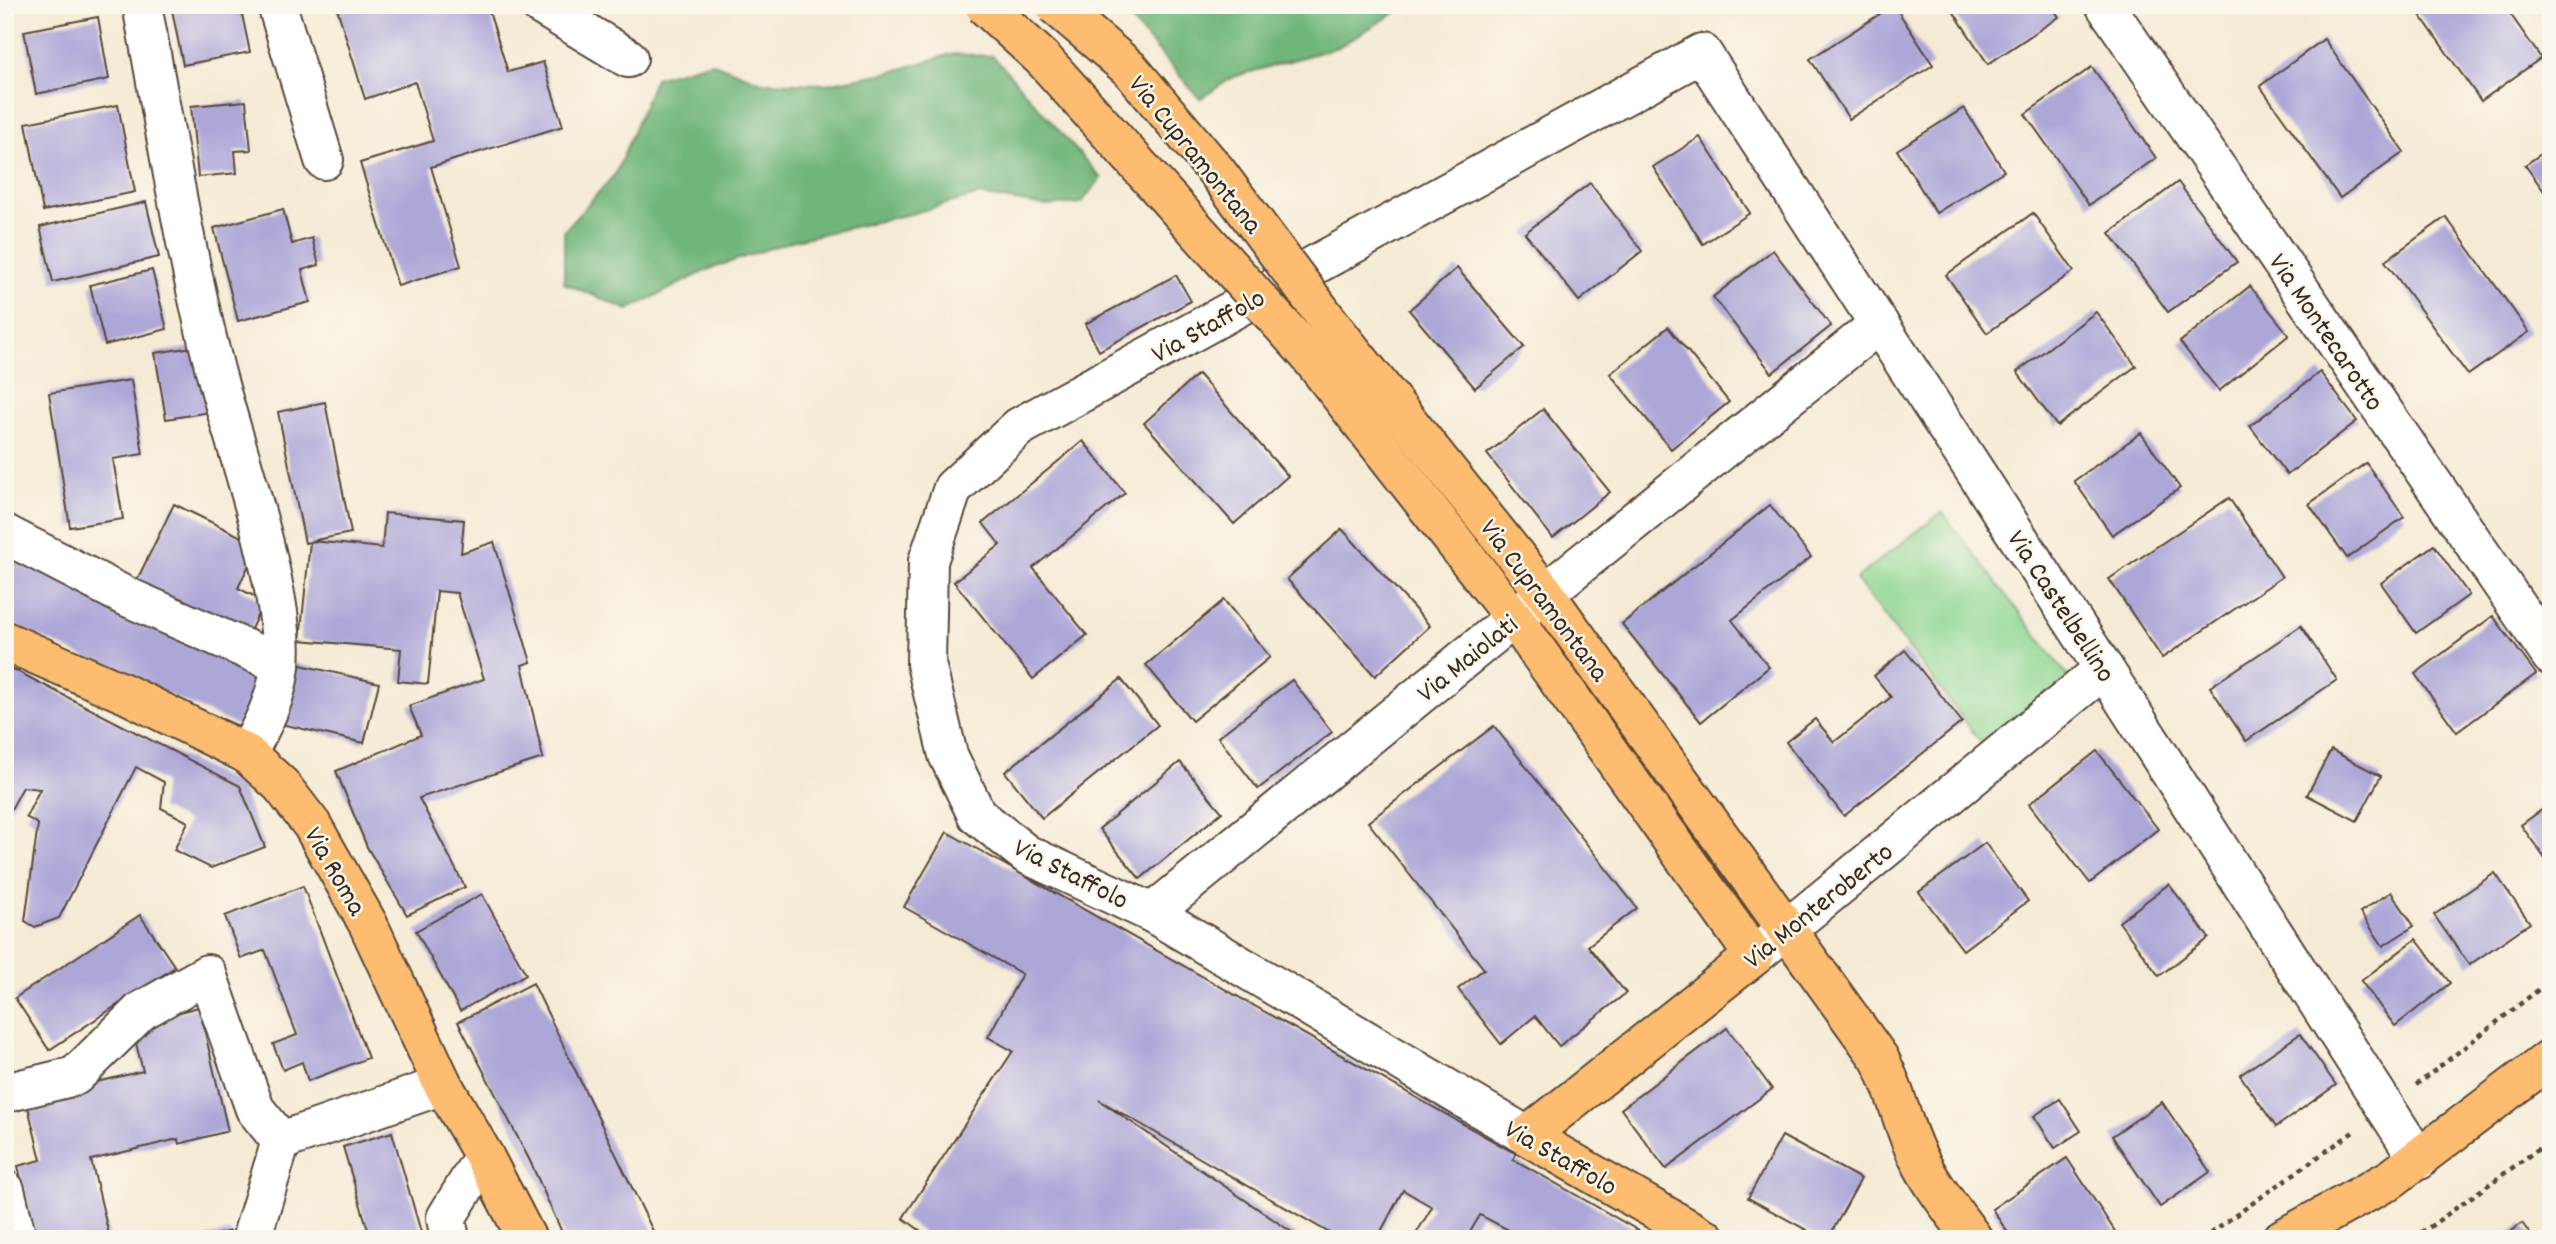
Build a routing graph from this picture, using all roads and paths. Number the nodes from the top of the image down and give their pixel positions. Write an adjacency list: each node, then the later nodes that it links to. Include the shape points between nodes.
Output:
1 (142, 5): 17 (street, via 192,272 279,608)
2 (277, 5): 9 (street)
3 (540, 5): 8 (street)
4 (984, 5): 11 (main road, Via Cupramontana, bridge, via 1044,59)
5 (1055, 5): 11 (main road, Via Cupramontana, bridge, via 1130,69 1217,172)
6 (2105, 5): 16 (street, Via Montecarotto)
7 (1703, 53): 10 (street, Via Castelbellino); 20 (street, Via Staffolo, via 1019,427 953,488 928,561 926,651 948,755 977,815 1026,854)
8 (628, 58)
9 (324, 160)
10 (1879, 324): 13 (street, Via Maiolati); 18 (street, Via Castelbellino)
11 (1320, 339): 13 (main road, Via Cupramontana); 14 (main road, Via Cupramontana)
12 (5, 534): 17 (street, via 123,595)
13 (1545, 593): 14 (street, Via Maiolati); 21 (main road, Via Cupramontana)
14 (1514, 618): 20 (street, Via Maiolati); 22 (main road, Via Cupramontana)
15 (5, 641): 19 (main road, Via Roma)
16 (2551, 656)
17 (280, 664): 19 (street, via 276,690)
18 (2104, 669): 21 (street, Via Monteroberto); 30 (street, Via Castelbellino)
19 (247, 754): 24 (main road, Via Roma, via 281,785 312,825 368,924)
20 (1152, 913): 26 (street, Via Staffolo)
21 (1787, 929): 22 (street, Via Monteroberto); 37 (main road, Via Cupramontana, via 1879,1058 1921,1163)
22 (1754, 956): 26 (main road, Via Monteroberto)
23 (2551, 1058): 30 (main road)
24 (443, 1085): 28 (street); 29 (main road, Via Roma)
25 (5, 1093): 28 (street, via 75,1076 141,1011 207,974 254,1109)
26 (1527, 1136): 36 (main road, Via Staffolo)
27 (2551, 1140): 40 (path)
28 (281, 1141): 33 (street)
29 (484, 1156): 34 (street, via 446,1218); 35 (main road, Via Roma)
30 (2405, 1169): 38 (main road); 39 (main road)
31 (5, 1190): 32 (street)
32 (17, 1239)
33 (253, 1239)
34 (450, 1239)
35 (527, 1239)
36 (1706, 1239)
37 (1973, 1239)
38 (2282, 1239)
39 (2315, 1239)
40 (2413, 1239)

